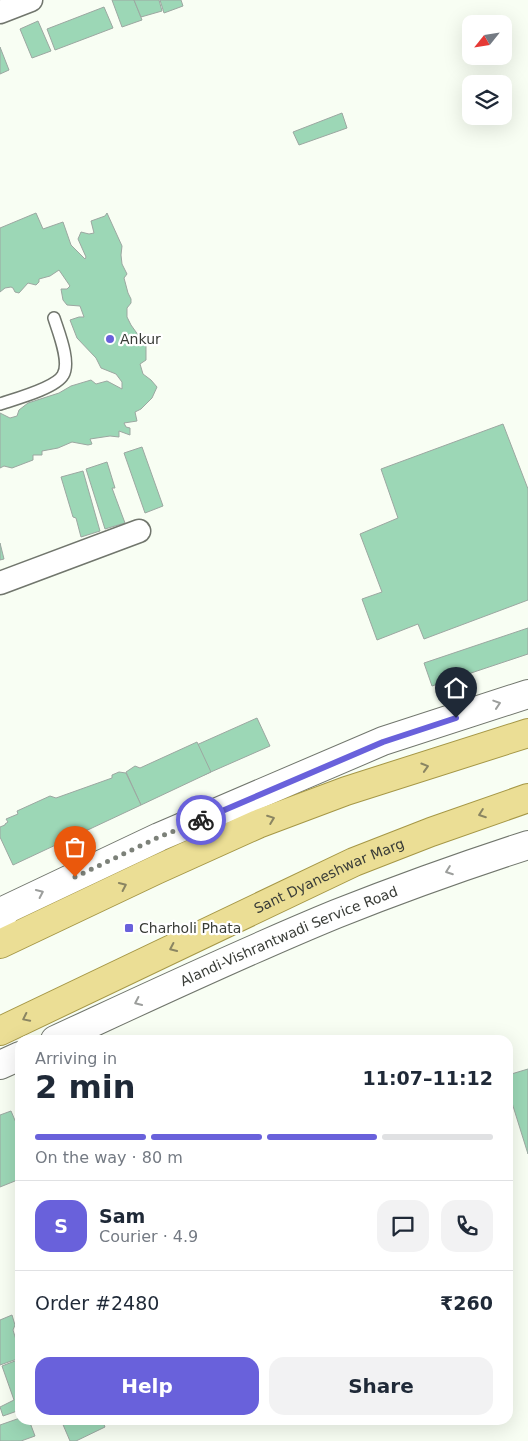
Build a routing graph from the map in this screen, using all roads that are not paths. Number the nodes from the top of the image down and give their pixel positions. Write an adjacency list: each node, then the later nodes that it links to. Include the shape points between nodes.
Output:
1 (31, 0): 2 (street)
2 (0, 12)
3 (54, 318): 4 (lane, via 64,352 63,375 47,387)
4 (0, 404)
5 (139, 531): 6 (street)
6 (0, 583)
7 (528, 694): 11 (street, one-way to 7, via 7,909 150,842 365,749)
8 (528, 733): 12 (main road, one-way to 8, via 258,824 346,791)
9 (528, 798): 13 (main road, Sant Dyaneshwar Marg, one-way to 13, via 354,862)
10 (528, 844): 14 (street, Alandi-Vishrantwadi Service Road, one-way to 14, via 334,915)
11 (0, 919)
12 (0, 944)
13 (0, 1031)
14 (66, 1035)
15 (15, 1058): 16 (street)
16 (0, 1065)

